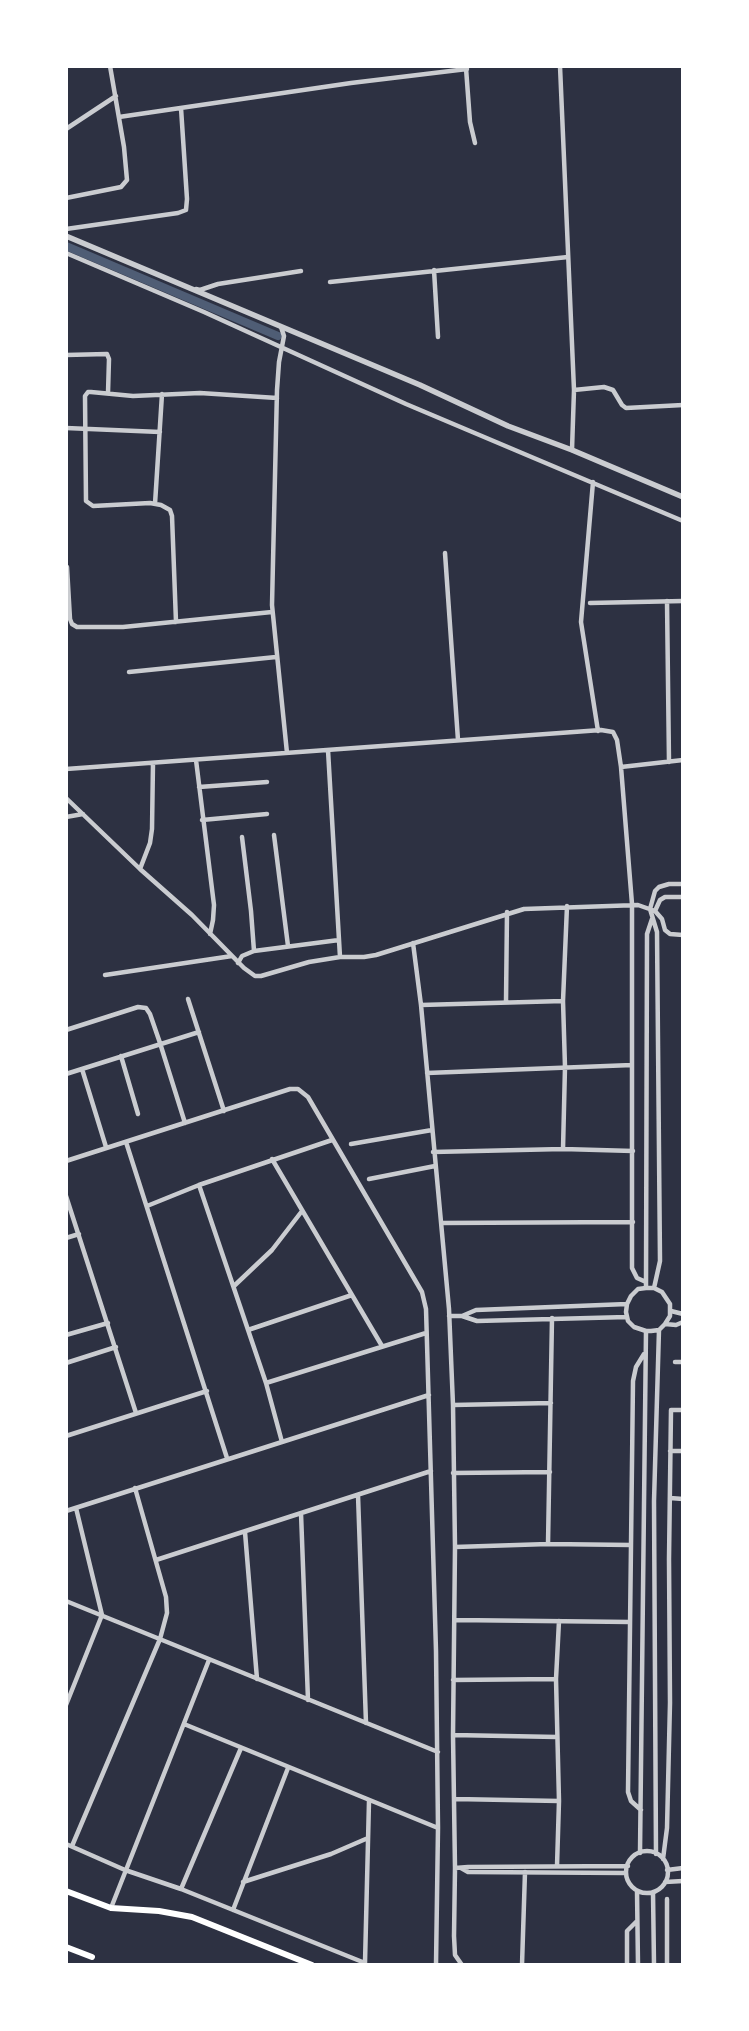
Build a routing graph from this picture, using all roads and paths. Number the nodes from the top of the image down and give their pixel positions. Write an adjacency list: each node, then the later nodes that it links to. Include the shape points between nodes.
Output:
1 (110, 66): 4 (street)
2 (560, 66): 13 (street)
3 (467, 68): 5 (street); 8 (street, via 470,122)
4 (116, 96): 6 (street); 7 (street)
5 (181, 108): 6 (street); 10 (street, via 186,210)
6 (119, 117): 9 (street, via 128,172 126,184)
7 (66, 129)
8 (475, 143)
9 (66, 198)
10 (66, 229)
11 (66, 236): 17 (street)
12 (66, 253): 20 (street)
13 (568, 257): 14 (street); 22 (street)
14 (434, 270): 16 (street); 19 (street)
15 (301, 271): 17 (street, via 218,284 200,290)
16 (330, 282)
17 (193, 288): 18 (street)
18 (281, 327): 20 (street); 30 (street, via 420,384 508,426)
19 (438, 337)
20 (282, 345): 25 (street); 31 (street, via 406,404)
21 (66, 355): 23 (street, via 107,354)
22 (574, 390): 26 (street, via 604,387 613,390 626,408); 30 (street)
23 (108, 393): 24 (street, via 133,396); 28 (street, via 87,393)
24 (162, 394): 25 (street); 29 (street)
25 (277, 398): 40 (street)
26 (683, 404)
27 (66, 428): 28 (street)
28 (84, 429): 29 (street); 33 (street, via 85,496 88,504)
29 (160, 432): 33 (street)
30 (572, 450): 32 (street)
31 (593, 482): 34 (street); 44 (street, via 581,622)
32 (683, 497)
33 (155, 504): 41 (street, via 167,507 172,516)
34 (683, 521)
35 (445, 553): 45 (street)
36 (68, 567): 41 (street, via 70,618 75,626 124,627)
37 (667, 601): 38 (street); 39 (street); 50 (street)
38 (683, 601)
39 (590, 603)
40 (272, 612): 41 (street); 42 (street)
41 (176, 622)
42 (276, 657): 43 (street); 47 (street)
43 (128, 672)
44 (598, 731): 45 (street); 52 (street, via 608,731 616,736)
45 (458, 740): 46 (street)
46 (328, 750): 47 (street); 73 (street)
47 (287, 753): 48 (street)
48 (196, 760): 51 (street); 55 (street)
49 (683, 760): 50 (street)
50 (670, 762): 52 (street)
51 (153, 763): 53 (street); 63 (street, via 152,829)
52 (621, 767): 66 (street)
53 (66, 769)
54 (267, 782): 55 (street)
55 (199, 787): 60 (street)
56 (66, 798): 57 (street)
57 (83, 814): 59 (street); 63 (street)
58 (267, 814): 60 (street)
59 (66, 817)
60 (202, 820): 71 (street, via 214,905)
61 (274, 835): 75 (street)
62 (242, 836): 76 (street)
63 (140, 869): 71 (street)
64 (683, 884): 68 (street, via 659,886 655,891)
65 (683, 897): 68 (street, via 666,897)
66 (632, 904): 67 (street); 68 (street); 89 (street)
67 (567, 906): 69 (street); 82 (street)
68 (653, 910): 70 (street); 72 (street, via 670,934)
69 (507, 912): 74 (street); 83 (street)
70 (652, 919): 117 (street, via 646,944); 119 (street, via 657,932 660,1253)
71 (210, 934): 77 (street)
72 (683, 935)
73 (339, 940): 75 (street); 78 (street)
74 (413, 943): 78 (street, via 364,957); 84 (street)
75 (288, 946): 76 (street)
76 (254, 951): 79 (street, via 242,956)
77 (232, 956): 79 (street); 80 (street)
78 (340, 957): 79 (street, via 261,976 250,973)
79 (238, 963)
80 (105, 975)
81 (188, 998): 86 (street)
82 (563, 1001): 83 (street); 90 (street)
83 (506, 1002): 84 (street)
84 (421, 1004): 92 (street)
85 (66, 1030): 87 (street, via 142,1007 150,1014)
86 (199, 1032): 87 (street); 94 (street)
87 (160, 1043): 88 (street); 96 (street)
88 (121, 1056): 91 (street); 95 (street)
89 (632, 1065): 90 (street); 103 (street)
90 (565, 1068): 92 (street); 102 (street)
91 (82, 1069): 93 (street); 101 (street)
92 (427, 1073): 97 (street)
93 (66, 1074)
94 (224, 1111): 96 (street); 98 (street, via 298,1089 308,1097)
95 (138, 1114)
96 (185, 1123): 99 (street)
97 (432, 1130): 100 (street); 104 (street)
98 (332, 1140): 105 (street); 134 (street, via 422,1292)
99 (126, 1142): 101 (street); 111 (street)
100 (351, 1144)
101 (106, 1147): 106 (street)
102 (564, 1149): 103 (street); 104 (street)
103 (633, 1151): 113 (street)
104 (433, 1152): 107 (street)
105 (272, 1159): 109 (street); 112 (street)
106 (66, 1161)
107 (435, 1166): 108 (street); 114 (street)
108 (369, 1179)
109 (199, 1185): 111 (street); 118 (street)
110 (66, 1196): 115 (street)
111 (147, 1206): 143 (street)
112 (302, 1211): 118 (street, via 272,1250); 120 (street)
113 (633, 1222): 114 (street); 117 (street, via 632,1268)
114 (441, 1223): 124 (street)
115 (79, 1234): 116 (street); 129 (street)
116 (66, 1238)
117 (646, 1285): 119 (street); 121 (street)
118 (234, 1286): 131 (street)
119 (654, 1288): 122 (street, via 662,1292)
120 (352, 1295): 131 (street); 136 (street)
121 (626, 1304): 125 (street, via 476,1310); 126 (street)
122 (671, 1311): 123 (street); 130 (street)
123 (683, 1314)
124 (449, 1316): 125 (street); 146 (street)
125 (462, 1316): 127 (street, via 477,1321)
126 (627, 1317): 127 (street); 133 (street, via 634,1327)
127 (552, 1318): 145 (street)
128 (683, 1322): 130 (street)
129 (108, 1323): 135 (street); 137 (street)
130 (666, 1324): 132 (street)
131 (248, 1330): 142 (street)
132 (659, 1330): 133 (street); 197 (street, via 654,1501)
133 (646, 1332): 138 (street)
134 (426, 1333): 136 (street); 144 (street)
135 (66, 1335)
136 (382, 1346): 142 (street)
137 (116, 1347): 141 (street); 148 (street)
138 (644, 1353): 166 (street, via 632,1381); 191 (street)
139 (675, 1362): 140 (street)
140 (683, 1362)
141 (66, 1363)
142 (266, 1383): 150 (street)
143 (206, 1390): 148 (street); 153 (street)
144 (429, 1395): 150 (street); 154 (street)
145 (552, 1403): 146 (street); 155 (street)
146 (453, 1405): 156 (street)
147 (683, 1410): 151 (street, via 671,1410)
148 (136, 1412): 149 (street)
149 (66, 1436)
150 (282, 1442): 153 (street)
151 (670, 1451): 152 (street); 159 (street)
152 (683, 1451)
153 (228, 1458): 157 (street)
154 (431, 1471): 158 (street); 186 (street)
155 (550, 1472): 156 (street); 165 (street)
156 (453, 1473): 167 (street)
157 (135, 1488): 161 (street); 168 (street)
158 (358, 1495): 163 (street); 181 (street)
159 (670, 1498): 160 (street); 198 (street, via 670,1712 667,1828)
160 (683, 1499)
161 (76, 1508): 162 (street); 170 (street)
162 (66, 1511)
163 (301, 1513): 164 (street); 179 (street)
164 (245, 1532): 168 (street); 176 (street)
165 (548, 1544): 166 (street); 167 (street)
166 (631, 1545): 173 (street)
167 (455, 1547): 171 (street)
168 (156, 1560): 174 (street, via 167,1606)
169 (66, 1601): 170 (street)
170 (102, 1615): 174 (street); 180 (street)
171 (455, 1620): 172 (street); 178 (street)
172 (559, 1621): 173 (street); 177 (street)
173 (630, 1622): 191 (street, via 628,1792 631,1801)
174 (160, 1639): 175 (street); 195 (street)
175 (209, 1660): 176 (street); 182 (street)
176 (257, 1679): 179 (street)
177 (556, 1679): 178 (street); 184 (street)
178 (453, 1680): 183 (street)
179 (308, 1700): 181 (street)
180 (66, 1705)
181 (366, 1723): 186 (street)
182 (184, 1724): 185 (street); 203 (street)
183 (453, 1735): 184 (street); 188 (street)
184 (557, 1737): 190 (street)
185 (241, 1748): 187 (street); 210 (street)
186 (438, 1752): 192 (street)
187 (288, 1768): 189 (street); 208 (street)
188 (455, 1799): 190 (street); 201 (street)
189 (369, 1801): 192 (street); 193 (street)
190 (559, 1801): 199 (street)
191 (641, 1810): 196 (street)
192 (438, 1828): 222 (street)
193 (368, 1838): 208 (street, via 331,1854); 220 (street)
194 (66, 1844): 195 (street)
195 (72, 1846): 203 (street)
196 (640, 1853): 197 (street); 200 (street, via 633,1856)
197 (656, 1854): 198 (street)
198 (663, 1859): 204 (street)
199 (557, 1866): 200 (street); 201 (street)
200 (628, 1866): 206 (street)
201 (458, 1868): 205 (street, via 468,1872); 223 (street, via 454,1936 455,1955)
202 (683, 1868): 204 (street)
203 (125, 1870): 210 (street); 215 (street)
204 (667, 1870): 209 (street)
205 (525, 1872): 206 (street); 224 (street)
206 (626, 1873): 212 (street, via 631,1886)
207 (683, 1881): 209 (street)
208 (243, 1882): 216 (street)
209 (665, 1882): 213 (street)
210 (181, 1889): 216 (street)
211 (66, 1891): 215 (main road)
212 (637, 1891): 213 (street); 217 (street)
213 (653, 1892): 227 (street)
214 (668, 1899): 228 (street)
215 (111, 1908): 221 (main road, via 159,1911 192,1918)
216 (233, 1910): 220 (street)
217 (637, 1921): 225 (street, via 627,1931); 226 (street)
218 (66, 1947): 219 (main road)
219 (92, 1957)
220 (366, 1964)
221 (312, 1965)
222 (436, 1965)
223 (462, 1965)
224 (522, 1965)
225 (627, 1965)
226 (638, 1965)
227 (654, 1965)
228 (667, 1965)

